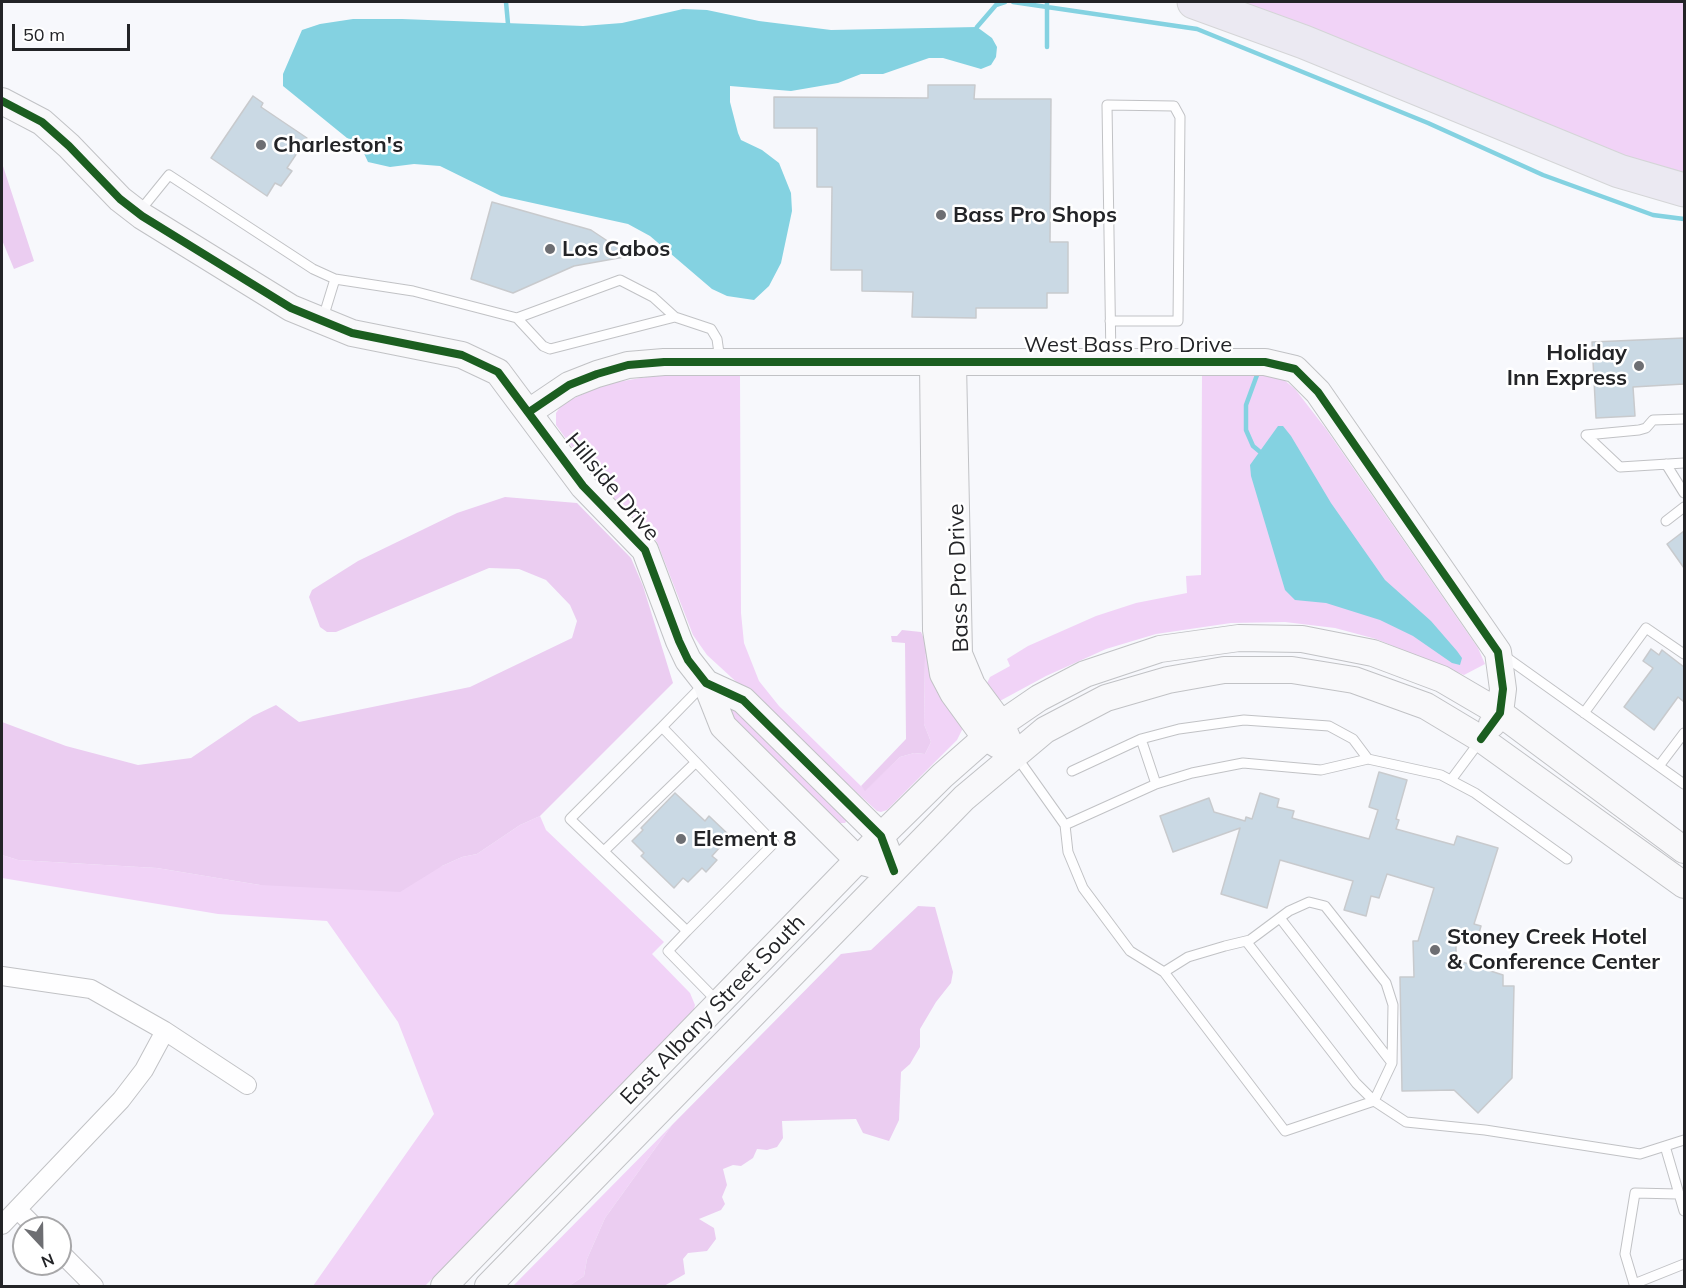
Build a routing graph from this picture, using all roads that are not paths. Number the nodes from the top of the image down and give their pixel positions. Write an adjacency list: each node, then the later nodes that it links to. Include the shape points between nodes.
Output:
1 (1194, 2): 3 (highway, via 1304,42 1619,171)
2 (2, 101): 4 (street, Hillside Drive, via 42,122)
3 (1684, 190)
4 (138, 213): 5 (lane, via 169,175 313,269); 9 (street, Hillside Drive, via 291,308)
5 (335, 279): 7 (lane, via 413,291); 9 (lane)
6 (675, 316): 7 (lane, via 550,349); 7 (lane, via 653,297 620,280); 10 (lane, via 711,329 717,339)
7 (517, 318)
8 (1110, 321): 8 (lane, via 1107,105 1174,106 1180,117 1178,321); 12 (lane)
9 (322, 322): 13 (street, Hillside Drive, via 352,333 442,350 482,362 498,372)
10 (720, 363): 11 (street, West Bass Pro Drive); 13 (street, West Bass Pro Drive, via 628,365 569,385)
11 (943, 363): 12 (street, West Bass Pro Drive); 26 (street, Bass Pro Drive, via 959,654)
12 (1111, 363): 20 (street, West Bass Pro Drive, via 1265,362 1295,369 1318,392)
13 (530, 412): 22 (street, Hillside Drive, via 583,486 645,550 679,641)
14 (1684, 419): 16 (lane, via 1653,420 1640,430 1586,435 1620,467)
15 (1684, 463): 16 (lane)
16 (1666, 464): 17 (lane)
17 (1684, 494)
18 (1684, 507): 19 (lane)
19 (1666, 521)
20 (1498, 652): 23 (street, West Bass Pro Drive, via 1503,689); 24 (lane)
21 (1684, 654): 24 (lane, via 1646,628)
22 (706, 683): 25 (lane); 39 (street, Hillside Drive, via 743,700); 43 (street, via 723,726)
23 (1500, 713): 26 (street, East Albany Street South, via 1442,679 1373,653 1302,639 1239,638 1160,649 1085,674 1039,698); 28 (street); 40 (street, East Albany Street South)
24 (1584, 713): 33 (lane)
25 (662, 727): 32 (lane); 41 (lane, via 570,819)
26 (993, 730): 30 (street, Bass Pro Drive); 39 (street, East Albany Street South)
27 (1684, 733): 33 (lane)
28 (1481, 739): 30 (street, East Albany Street South, via 1426,706 1354,680 1292,670 1224,670 1168,680 1106,698 1044,730); 35 (lane); 45 (street, East Albany Street South)
29 (1141, 740): 31 (lane, via 1179,729 1244,720 1329,726 1353,739); 34 (lane); 36 (lane)
30 (1014, 754): 38 (lane); 44 (street, East Albany Street South, via 964,798)
31 (1368, 759): 35 (lane); 36 (lane, via 1321,770 1243,763)
32 (696, 762): 41 (lane); 47 (lane, via 774,843)
33 (1659, 766): 37 (lane)
34 (1072, 771)
35 (1451, 780): 42 (lane)
36 (1156, 784): 38 (lane)
37 (1684, 784)
38 (1065, 825): 49 (lane, via 1068,852 1083,888 1130,951)
39 (881, 836): 43 (street, East Albany Street South); 44 (street, Hillside Drive)
40 (1684, 849)
41 (604, 851): 47 (lane)
42 (1567, 860)
43 (859, 861): 44 (street); 51 (street, East Albany Street South)
44 (894, 871): 67 (street, East Albany Street South)
45 (1684, 885)
46 (1280, 918): 48 (lane); 53 (lane); 53 (lane, via 1309,902 1325,906 1386,983 1393,1005)
47 (687, 931): 51 (lane, via 668,951)
48 (1246, 941): 49 (lane, via 1188,957); 55 (lane)
49 (1164, 972): 55 (lane, via 1285,1131)
50 (2, 976): 52 (street, via 91,989)
51 (719, 1004): 66 (street, East Albany Street South)
52 (165, 1031): 54 (street); 59 (street, via 144,1070 121,1100)
53 (1392, 1063): 55 (lane)
54 (247, 1085)
55 (1374, 1101): 57 (lane, via 1406,1122 1640,1154)
56 (1684, 1140): 57 (lane)
57 (1665, 1146): 58 (lane)
58 (1678, 1194): 60 (lane); 64 (lane, via 1635,1193 1624,1254 1634,1284)
59 (17, 1209): 61 (street); 62 (street)
60 (1684, 1211)
61 (24, 1216)
62 (2, 1225)
63 (72, 1264): 65 (street)
64 (1684, 1264)
65 (94, 1287)
66 (444, 1287)
67 (488, 1287)

